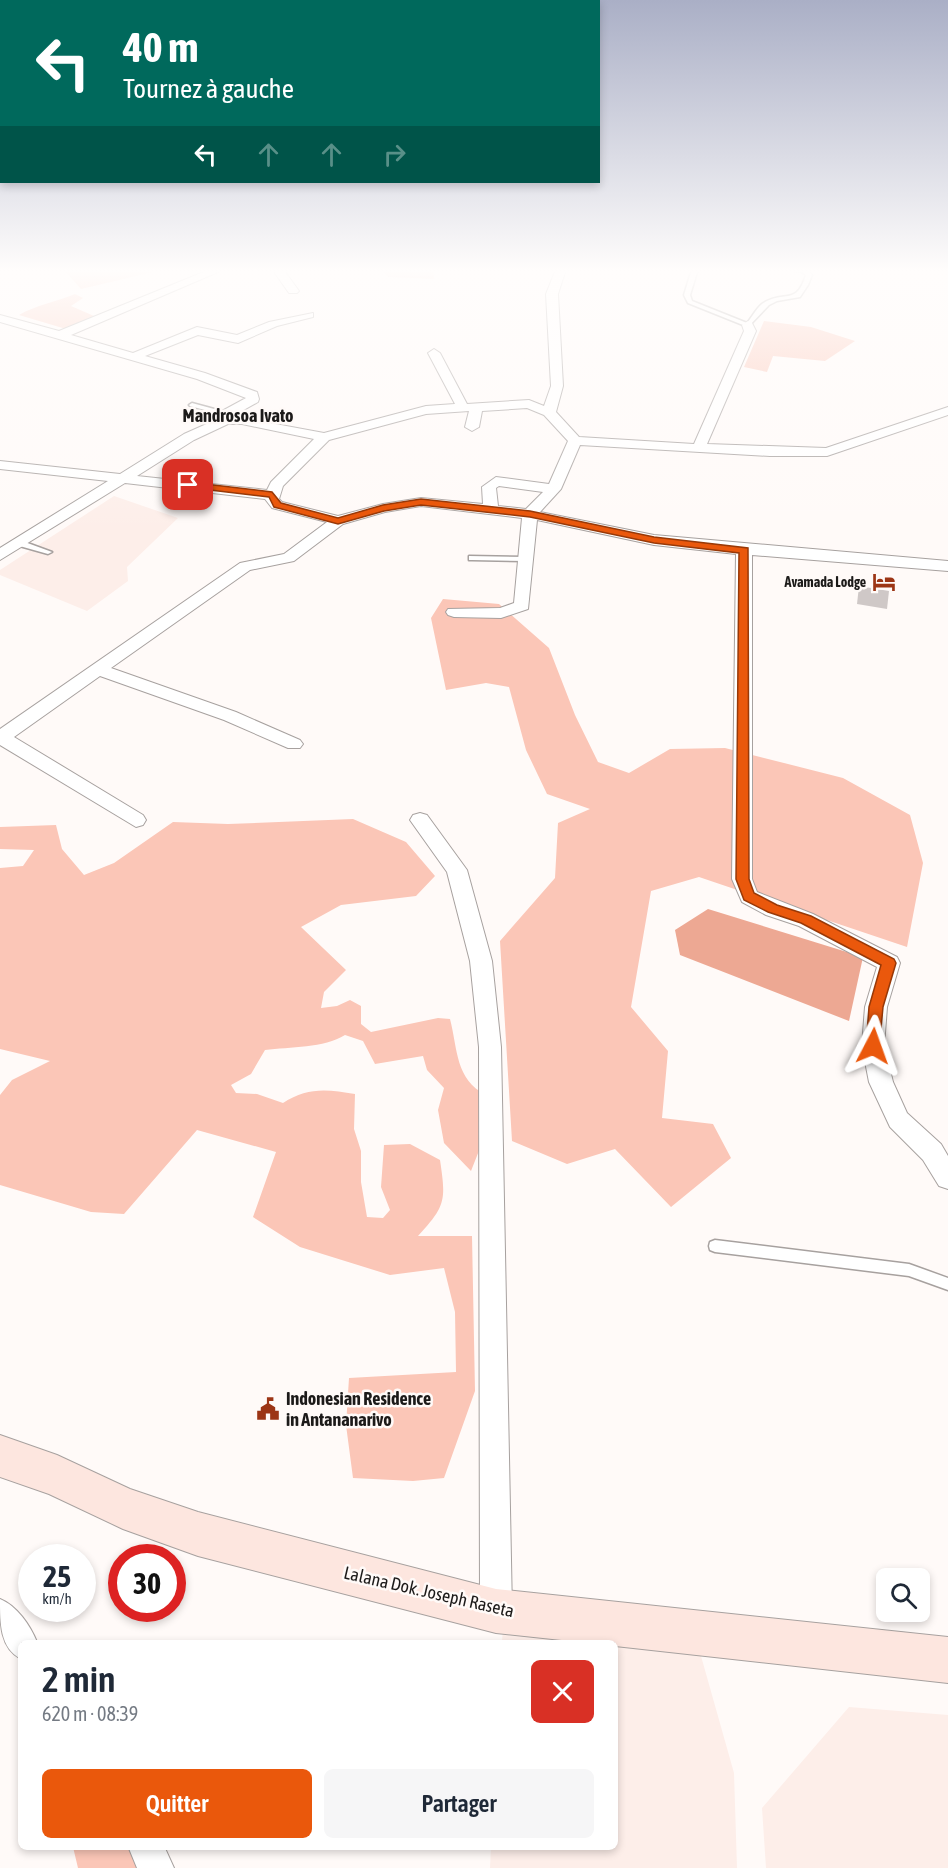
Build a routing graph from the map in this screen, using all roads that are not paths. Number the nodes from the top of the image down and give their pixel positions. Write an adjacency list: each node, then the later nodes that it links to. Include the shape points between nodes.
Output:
1 (135, 356): 10 (street, via 252,395 253,399)
2 (436, 356): 7 (street)
3 (555, 356): 9 (street, via 557,386)
4 (739, 356): 14 (street)
5 (192, 405): 10 (lane)
6 (477, 405): 7 (street); 9 (street, via 529,404); 11 (street)
7 (462, 406): 12 (street, via 392,417)
8 (948, 411): 14 (street, via 827,452)
9 (549, 412): 13 (street)
10 (227, 417): 12 (street); 16 (street)
11 (472, 427)
12 (324, 437): 18 (street, via 276,485)
13 (575, 441): 14 (street); 17 (street)
14 (699, 448)
15 (0, 465): 16 (street)
16 (125, 478): 18 (street); 22 (street)
17 (554, 489): 19 (street, via 496,481 489,487); 20 (street)
18 (272, 495): 21 (street, via 277,505)
19 (491, 510): 20 (street); 21 (street, via 421,502)
20 (530, 514): 23 (street, via 642,538); 27 (street)
21 (338, 521): 30 (street, via 289,558 245,566)
22 (19, 543): 24 (lane); 25 (street)
23 (744, 550): 28 (street); 35 (street, via 742,879 749,897 806,920 889,963 876,1007 873,1046 881,1082 898,1120 932,1152)
24 (48, 552)
25 (0, 555)
26 (472, 558): 27 (lane)
27 (526, 560): 29 (street, via 522,606 501,613)
28 (948, 566)
29 (454, 612)
30 (99, 670): 31 (street); 32 (street, via 230,716)
31 (1, 737): 33 (street)
32 (294, 744)
33 (136, 820)
34 (420, 820): 39 (street, via 457,870 482,961 490,1047)
35 (948, 1178)
36 (715, 1246): 37 (lane, via 909,1270)
37 (948, 1284)
38 (0, 1456): 39 (main road, Lalana Dok. Joseph Raseta, via 57,1476 123,1508 198,1534)
39 (496, 1611): 42 (main road, Lalana Dok. Joseph Raseta)
40 (0, 1615): 41 (street)
41 (19, 1640)
42 (948, 1660)
43 (147, 1850): 44 (street)
44 (156, 1868)

